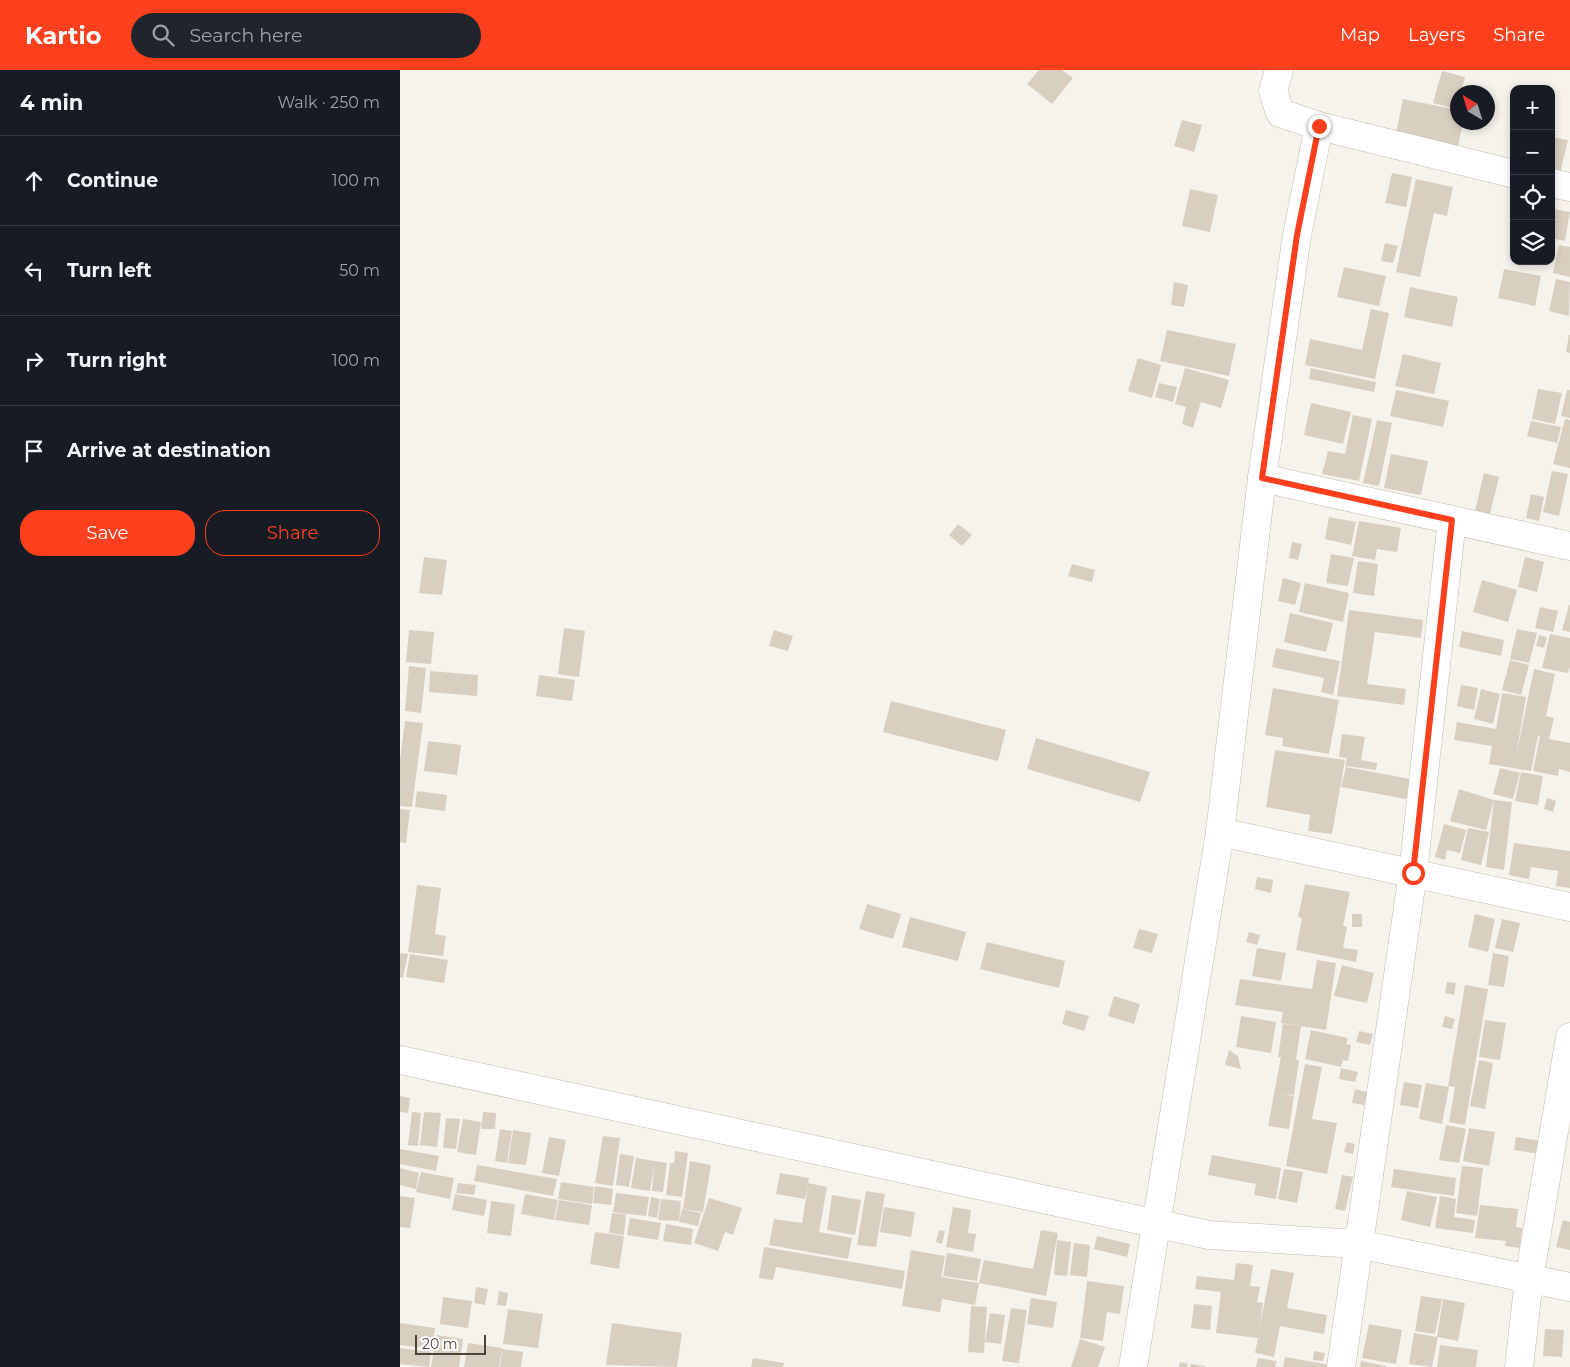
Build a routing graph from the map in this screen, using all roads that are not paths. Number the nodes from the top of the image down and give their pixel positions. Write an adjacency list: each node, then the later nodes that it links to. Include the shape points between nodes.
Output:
1 (1279, 70): 2 (street, via 1273,91 1280,113)
2 (1319, 126): 3 (street); 6 (street, via 1297,235)
3 (1510, 173)
4 (1555, 184): 5 (street)
5 (1570, 187)
6 (1262, 478): 7 (street); 9 (street)
7 (1452, 520): 8 (street); 10 (street)
8 (1570, 546)
9 (1220, 832): 10 (street); 14 (street)
10 (1413, 873): 11 (street); 15 (street)
11 (1570, 907)
12 (1570, 1037): 16 (street)
13 (400, 1060): 14 (street)
14 (1158, 1224): 15 (street, via 1209,1235); 18 (street)
15 (1358, 1244): 16 (street); 19 (street)
16 (1529, 1279): 17 (street); 20 (street)
17 (1570, 1287)
18 (1133, 1367)
19 (1342, 1367)
20 (1519, 1367)

